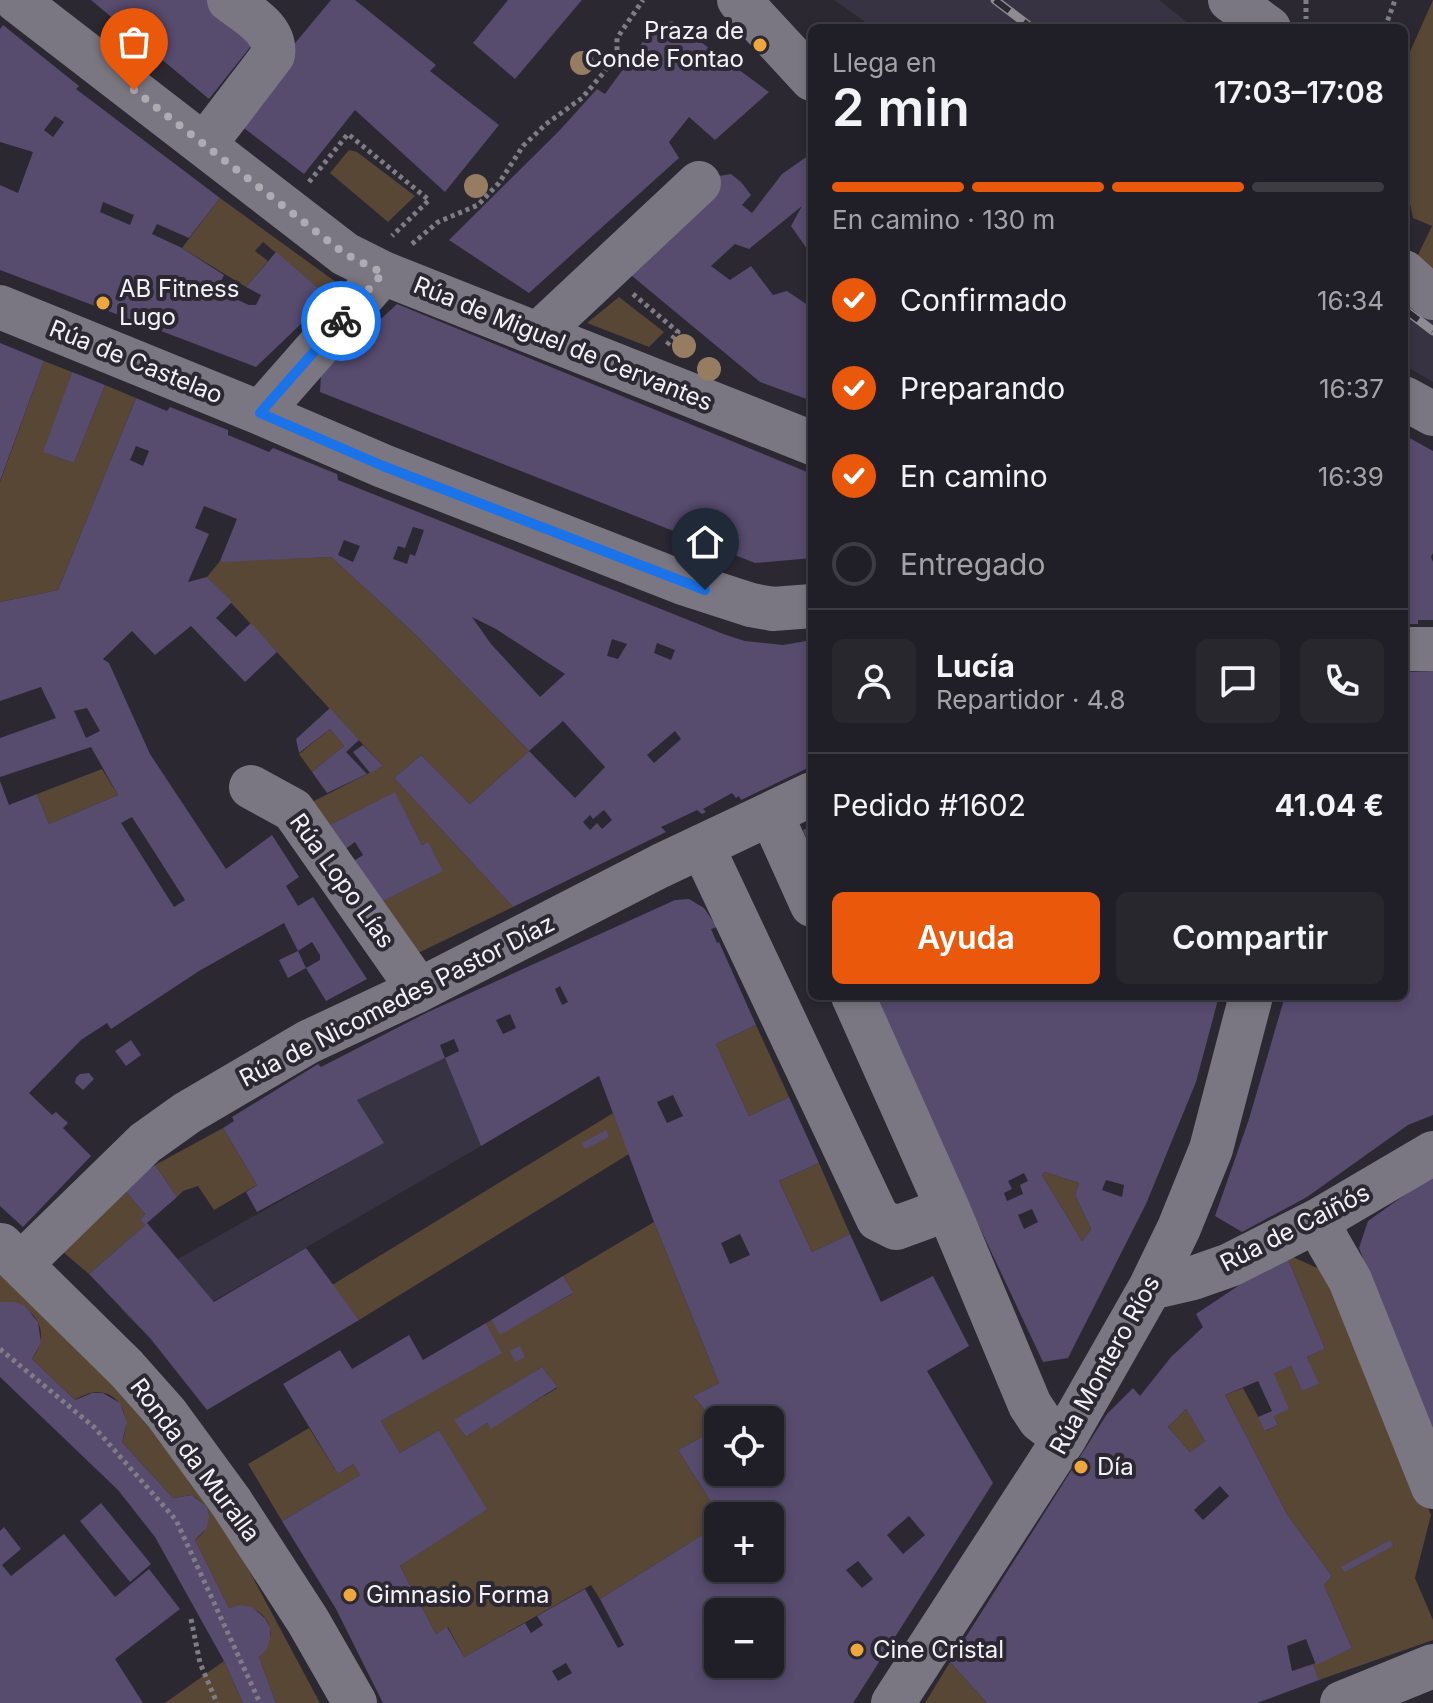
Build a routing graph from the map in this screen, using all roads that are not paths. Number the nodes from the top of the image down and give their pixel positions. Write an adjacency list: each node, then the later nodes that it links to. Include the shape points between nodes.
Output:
1 (16, 0): 8 (street, Rúa de Miguel de Cervantes)
2 (229, 0): 8 (street, via 271,36 273,55)
3 (739, 0): 7 (street)
4 (1229, 0): 5 (street); 6 (street)
5 (1229, 24)
6 (1263, 24)
7 (808, 75)
8 (205, 144): 10 (street, Rúa de Miguel de Cervantes, via 345,254)
9 (699, 183): 14 (street)
10 (395, 252): 14 (street, Rúa de Miguel de Cervantes); 16 (street)
11 (1408, 276): 12 (street)
12 (1433, 298)
13 (0, 307): 16 (street, Rúa de Castelao)
14 (539, 333): 18 (street, Rúa de Miguel de Cervantes)
15 (1408, 400): 17 (street)
16 (260, 413): 19 (street, Rúa de Castelao, via 683,583 751,605)
17 (1433, 414)
18 (808, 441)
19 (808, 606)
20 (1408, 649): 21 (street)
21 (1433, 649)
22 (251, 787): 27 (street, Rúa Lopo Lías, via 293,810)
23 (808, 796): 24 (street, Rúa de Nicomedes Pastor Díaz)
24 (771, 814): 25 (street, Rúa de Nicomedes Pastor Díaz); 26 (street)
25 (702, 846): 27 (street, Rúa de Nicomedes Pastor Díaz); 31 (street, via 878,1219 896,1228)
26 (808, 896)
27 (419, 990): 33 (street, Rúa de Nicomedes Pastor Díaz, via 308,1042 187,1113)
28 (855, 1000): 31 (street)
29 (1250, 1000): 34 (street, Rúa Montero Ríos, via 1211,1149)
30 (1433, 1153): 32 (street, Rúa de Caiñós)
31 (948, 1209): 35 (street, via 1030,1405)
32 (1319, 1220): 34 (street, Rúa de Caiñós, via 1230,1265); 36 (street, via 1350,1280)
33 (10, 1254): 38 (street, Ronda da Muralla, via 166,1413 240,1515)
34 (1150, 1288): 35 (street, Rúa Montero Ríos)
35 (1064, 1439): 39 (street, Rúa Montero Ríos)
36 (1433, 1487)
37 (1433, 1666): 40 (street)
38 (355, 1703)
39 (893, 1703)
40 (1342, 1703)

